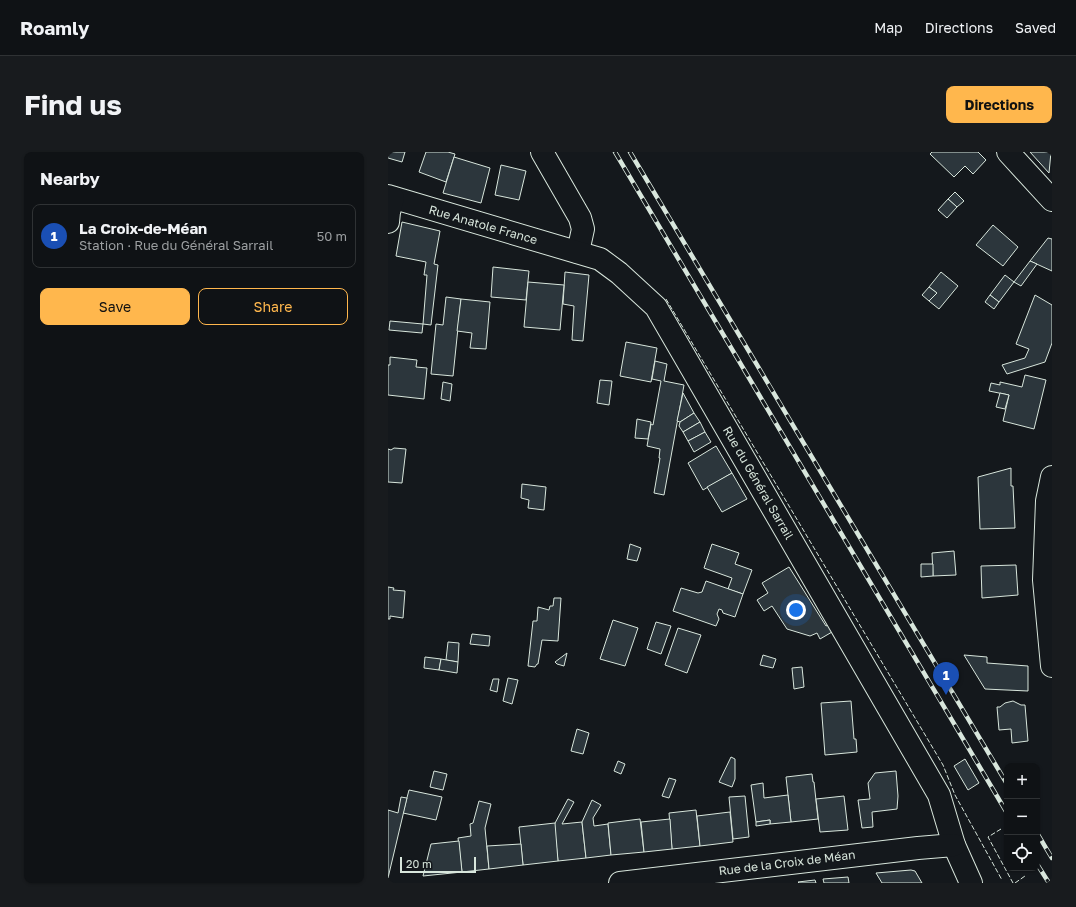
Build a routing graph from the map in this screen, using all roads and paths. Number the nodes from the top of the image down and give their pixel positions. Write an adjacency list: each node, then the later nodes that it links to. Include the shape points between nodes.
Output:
1 (542, 152): 6 (street, via 580,218 583,229)
2 (1008, 152): 4 (street)
3 (391, 197): 5 (street); 6 (street, Rue Anatole France)
4 (1052, 200)
5 (388, 222)
6 (578, 252): 9 (street, Rue du Général Sarrail, via 600,259 656,307 939,796)
7 (1052, 476): 8 (street, via 1047,501 1044,580)
8 (1052, 666)
9 (954, 845): 10 (street, Rue de la Croix de Méan); 11 (street, Rue du Général Sarrail)
10 (620, 883)
11 (971, 883)

